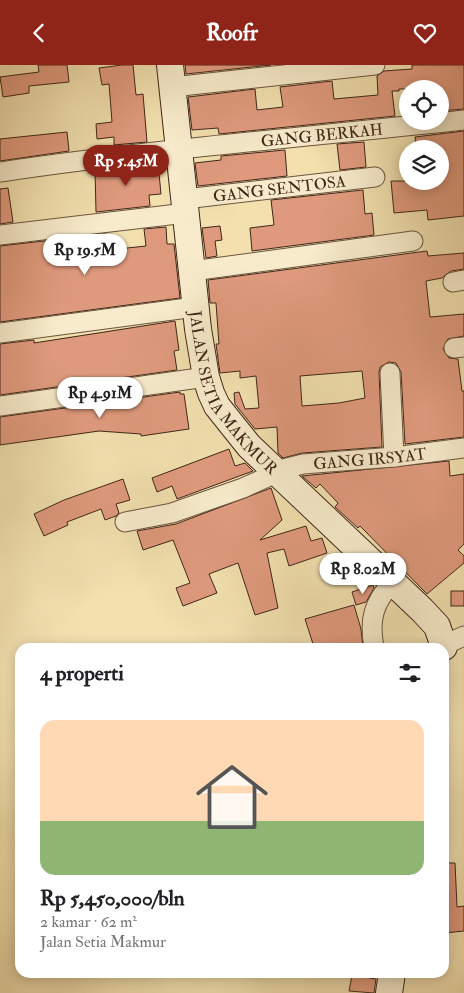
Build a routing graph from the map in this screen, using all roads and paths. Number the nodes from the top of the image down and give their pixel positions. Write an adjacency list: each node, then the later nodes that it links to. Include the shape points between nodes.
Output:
1 (375, 65): 2 (street)
2 (171, 76): 4 (main road, JALAN SETIA MAKMUR)
3 (464, 120): 4 (street, GANG BERKAH)
4 (180, 148): 5 (street, GANG BERKAH); 7 (main road, JALAN SETIA MAKMUR)
5 (0, 172)
6 (375, 177): 7 (street, GANG SENTOSA)
7 (185, 206): 8 (street, GANG SENTOSA); 10 (main road, JALAN SETIA MAKMUR)
8 (0, 235)
9 (413, 241): 10 (street)
10 (192, 271): 11 (main road, JALAN SETIA MAKMUR)
11 (195, 307): 12 (street); 14 (main road, JALAN SETIA MAKMUR)
12 (0, 333)
13 (390, 373): 17 (street)
14 (206, 377): 15 (street); 18 (main road, JALAN SETIA MAKMUR, via 218,406 249,446)
15 (0, 406)
16 (464, 448): 17 (street, GANG IRSYAT)
17 (394, 457): 18 (street, GANG IRSYAT, via 303,464)
18 (276, 473): 19 (street, GANG IRSYAT, via 172,513); 20 (main road, JALAN SETIA MAKMUR)
19 (125, 522)
20 (392, 583): 21 (street, via 377,605 370,623); 22 (main road, JALAN SETIA MAKMUR)
21 (373, 643)
22 (450, 643)
23 (391, 978): 24 (main road)
24 (389, 993)

